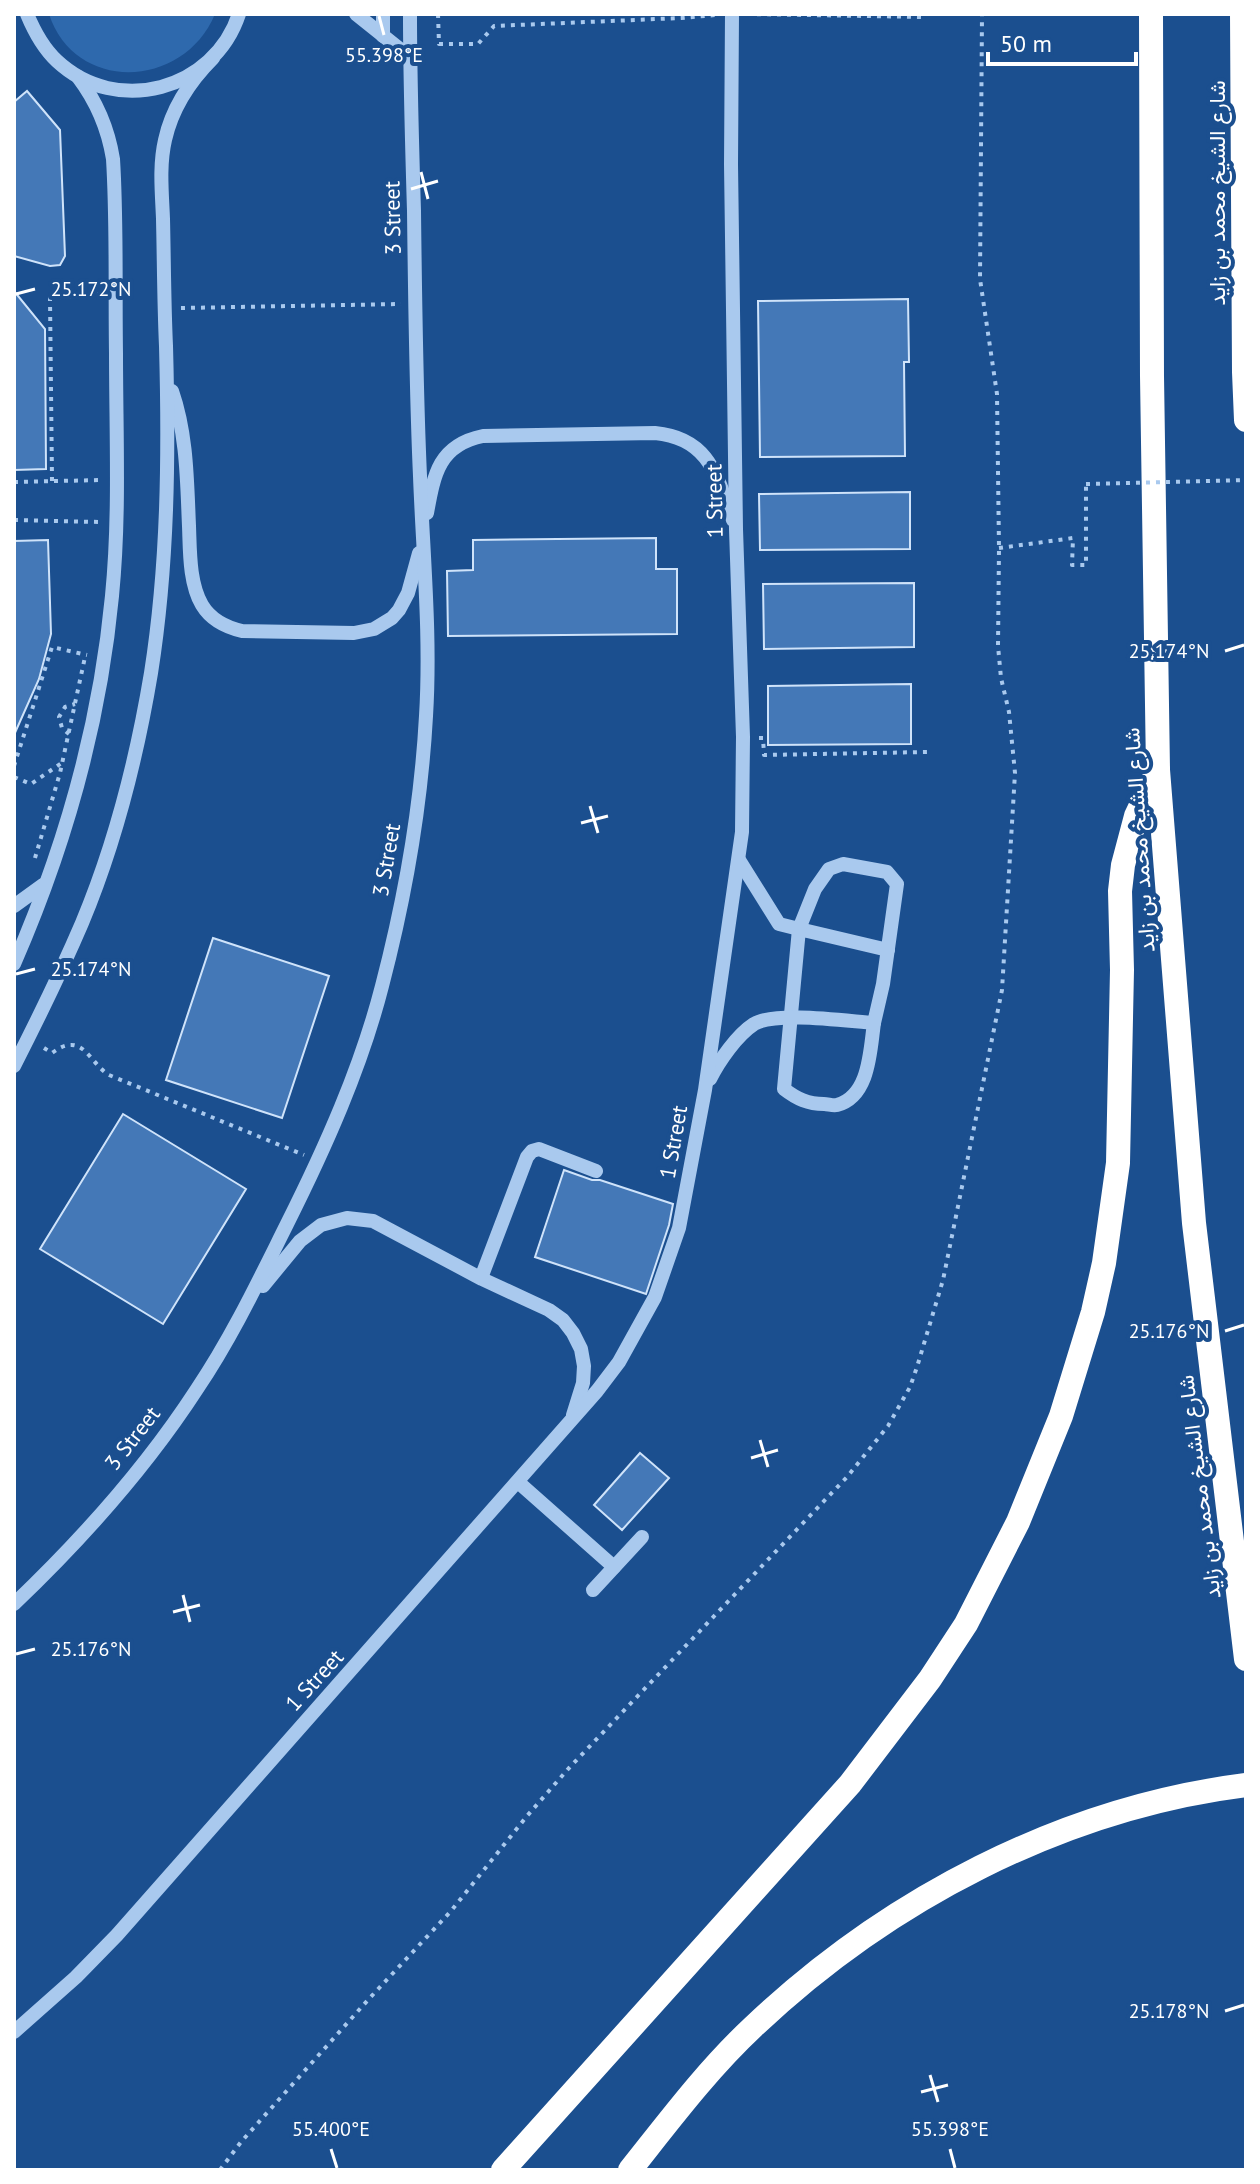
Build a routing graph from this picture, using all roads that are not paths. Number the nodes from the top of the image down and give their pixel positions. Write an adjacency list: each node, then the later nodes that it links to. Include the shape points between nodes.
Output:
1 (239, 14): 10 (street, via 234,31)
2 (356, 14): 9 (street)
3 (383, 14): 9 (street)
4 (410, 14): 11 (street, 3 Street)
5 (732, 14): 15 (street, 1 Street)
6 (1151, 14): 17 (highway, شارع الشيخ محمد بن زايد)
7 (1242, 14): 14 (highway, شارع الشيخ محمد بن زايد)
8 (26, 15): 12 (street, via 56,61)
9 (383, 36): 11 (street)
10 (213, 58): 12 (street, via 186,79 160,88 132,91); 13 (street, via 178,104 162,160)
11 (411, 58): 16 (street, 3 Street)
12 (78, 77): 19 (street, via 98,107 113,159 116,523 104,659 86,755)
13 (167, 376): 16 (street, via 181,422 197,594 207,612 223,624 242,631 374,629 399,610); 26 (street, via 163,570 141,724 96,886)
14 (1246, 420)
15 (736, 529): 16 (street, via 711,465 697,448 677,437 483,436 453,448 439,465); 18 (street, 1 Street, via 743,737)
16 (423, 539): 30 (street, 3 Street, via 427,712 418,809 382,988 317,1160)
17 (1158, 770): 37 (highway, شارع الشيخ محمد بن زايد, via 1194,1223); 40 (highway, via 1136,816 1120,891 1118,1150 1104,1263 1066,1402 1018,1522 966,1624 866,1763)
18 (739, 860): 21 (street, via 779,924); 27 (street, 1 Street)
19 (47, 882): 20 (street); 23 (street)
20 (14, 906)
21 (799, 929): 22 (street); 22 (street, via 829,869 843,864 887,872 897,884); 24 (street)
22 (888, 950): 25 (street)
23 (14, 964)
24 (791, 1017): 25 (street); 25 (street, via 784,1089 811,1104 837,1105 854,1094 865,1077); 27 (street, via 755,1023 720,1060)
25 (874, 1023)
26 (14, 1066)
27 (705, 1090): 31 (street, 1 Street, via 679,1228 655,1297 625,1351)
28 (596, 1171): 29 (street, via 532,1151)
29 (481, 1278): 30 (street, via 373,1221 347,1218 309,1232); 31 (street, via 549,1310 573,1333 584,1366)
30 (247, 1306): 36 (street, 3 Street, via 165,1434)
31 (572, 1419): 32 (street, 1 Street)
32 (518, 1482): 34 (street); 39 (street, 1 Street, via 117,1935)
33 (642, 1537): 34 (street)
34 (614, 1567): 35 (street)
35 (593, 1590)
36 (14, 1604)
37 (1246, 1659)
38 (1246, 1785): 41 (highway, via 1134,1808 1049,1836 968,1873 891,1917 818,1969 752,2028)
39 (14, 2032)
40 (503, 2170)
41 (630, 2170)

